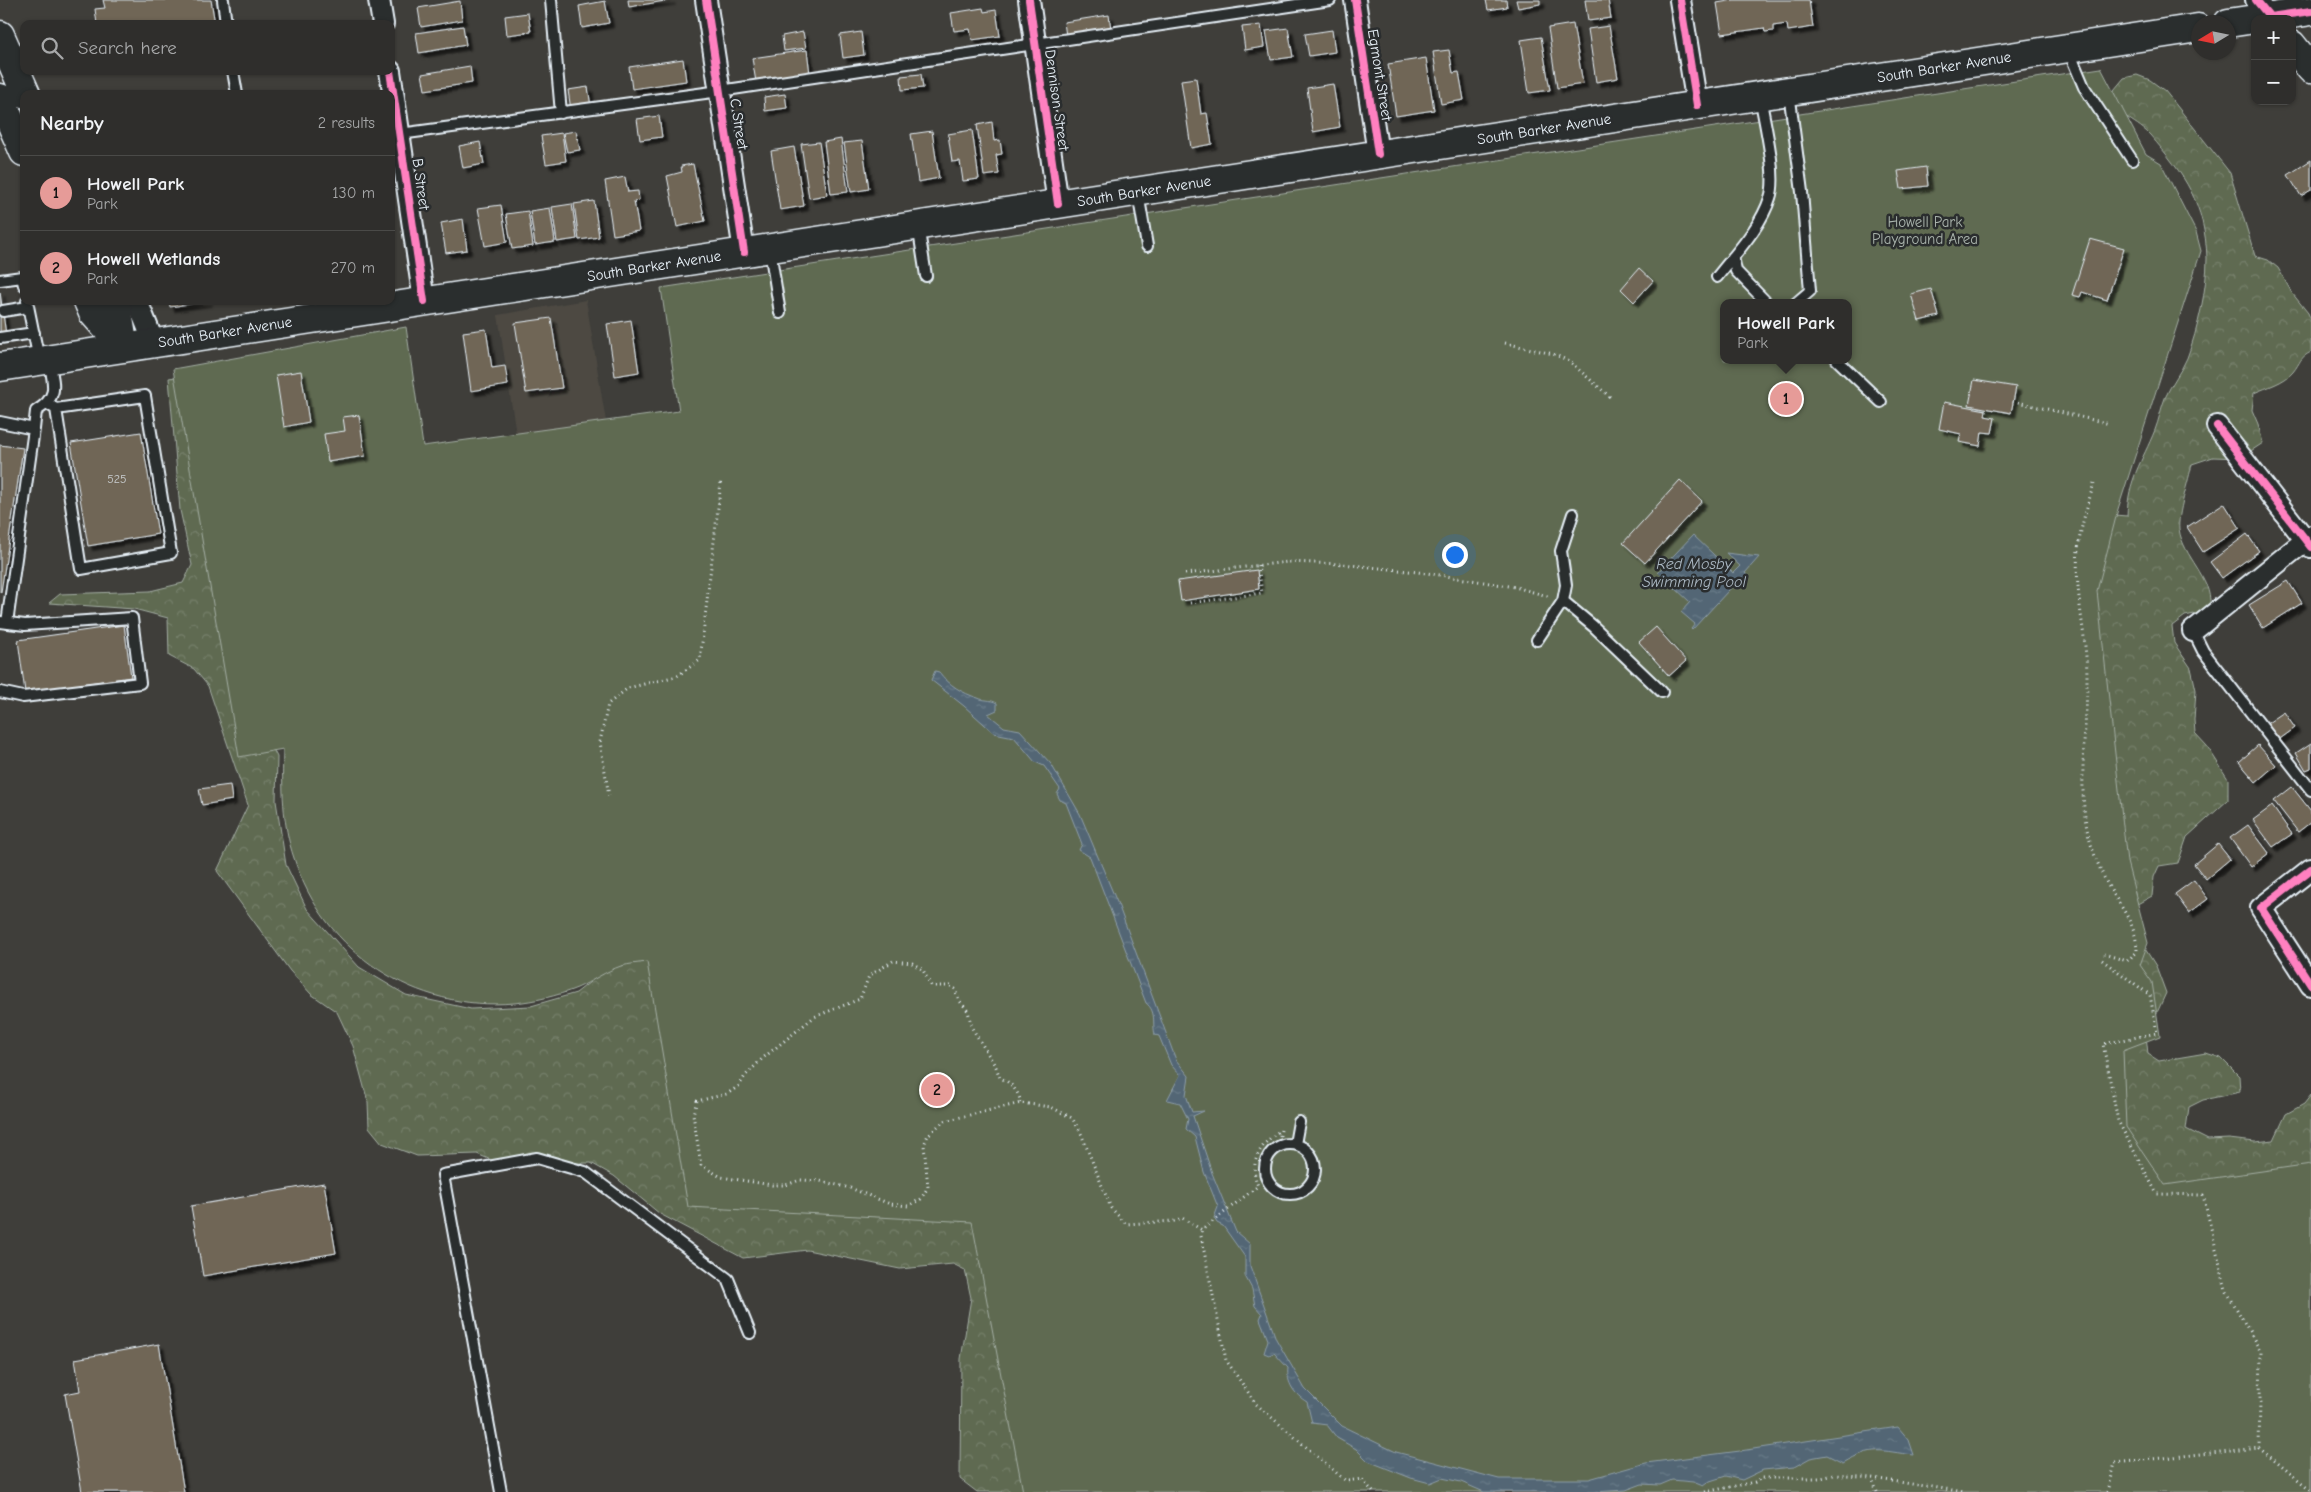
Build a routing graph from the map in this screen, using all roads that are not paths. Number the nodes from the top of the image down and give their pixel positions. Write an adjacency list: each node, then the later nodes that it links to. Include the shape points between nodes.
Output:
1 (222, 0): 12 (lane)
2 (379, 0): 13 (street)
3 (551, 0): 31 (lane)
4 (706, 0): 27 (street, C Street)
5 (1029, 0): 17 (street, Dennison Street)
6 (1330, 0): 17 (lane)
7 (1355, 0): 34 (street, Egmont Street)
8 (1680, 0): 30 (street)
9 (2311, 11): 10 (main road)
10 (2262, 15)
11 (2251, 18): 14 (main road)
12 (225, 20)
13 (382, 20)
14 (2236, 21)
15 (2191, 29): 18 (main road, South Barker Avenue)
16 (0, 35): 23 (main road)
17 (1035, 45): 27 (lane); 37 (street, Dennison Street)
18 (2068, 48): 26 (main road, South Barker Avenue); 35 (lane, via 2084,87)
19 (2296, 51): 20 (main road)
20 (2311, 69)
21 (234, 75): 24 (lane)
22 (390, 75): 25 (street, B Street)
23 (24, 90)
24 (236, 90)
25 (392, 90)
26 (1788, 91): 28 (main road, South Barker Avenue); 47 (lane, via 1802,192 1810,291)
27 (720, 92): 31 (lane); 40 (street, C Street)
28 (1760, 96): 30 (main road, South Barker Avenue); 41 (lane, via 1772,170 1771,197 1750,236)
29 (0, 98): 33 (main road)
30 (1697, 105): 34 (main road, South Barker Avenue)
31 (561, 113): 32 (lane)
32 (396, 135): 48 (street, B Street)
33 (20, 143)
34 (1378, 154): 36 (main road, South Barker Avenue)
35 (2132, 160)
36 (1138, 192): 37 (main road, South Barker Avenue); 39 (lane)
37 (1058, 204): 38 (main road, South Barker Avenue)
38 (918, 225): 40 (main road, South Barker Avenue); 42 (lane)
39 (1147, 246)
40 (757, 250): 48 (main road, South Barker Avenue); 55 (lane)
41 (1733, 258): 44 (lane); 46 (lane, via 1736,271)
42 (926, 276)
43 (20, 277): 45 (lane)
44 (1717, 277)
45 (0, 280)
46 (1763, 299)
47 (1801, 299)
48 (424, 301): 58 (main road, South Barker Avenue)
49 (24, 305): 54 (lane)
50 (28, 305): 56 (lane)
51 (90, 305): 59 (main road)
52 (117, 305): 59 (main road)
53 (139, 305): 58 (street)
54 (3, 311)
55 (780, 313)
56 (34, 333): 57 (lane); 60 (lane)
57 (0, 338)
58 (154, 343): 59 (main road, South Barker Avenue)
59 (124, 348): 60 (main road, South Barker Avenue)
60 (44, 360): 62 (main road, South Barker Avenue); 64 (lane, via 55,386)
61 (1841, 364): 63 (lane)
62 (0, 367)
63 (1881, 402)
64 (52, 406): 64 (lane, via 145,396 171,553 81,569); 67 (lane, via 36,411)
65 (0, 422): 67 (lane)
66 (2217, 426): 69 (street)
67 (34, 429): 71 (lane)
68 (1573, 514): 70 (lane, via 1561,550 1566,585)
69 (2309, 541): 72 (street)
70 (1563, 601): 73 (lane); 75 (lane)
71 (4, 623): 74 (lane, via 25,625 132,618 140,683 23,697)
72 (2193, 631): 76 (lane, via 2203,651)
73 (1537, 640)
74 (0, 692)
75 (1662, 692)
76 (2311, 790)
77 (2311, 869): 78 (street, via 2262,908)
78 (2311, 986)
79 (1299, 1122): 80 (lane)
80 (1295, 1144): 80 (lane, via 1309,1153 1315,1169 1310,1185 1296,1194 1280,1193 1265,1174 1267,1158 1279,1146)
81 (750, 1333): 82 (lane, via 728,1279 585,1172 536,1158 443,1175)
82 (502, 1492)

